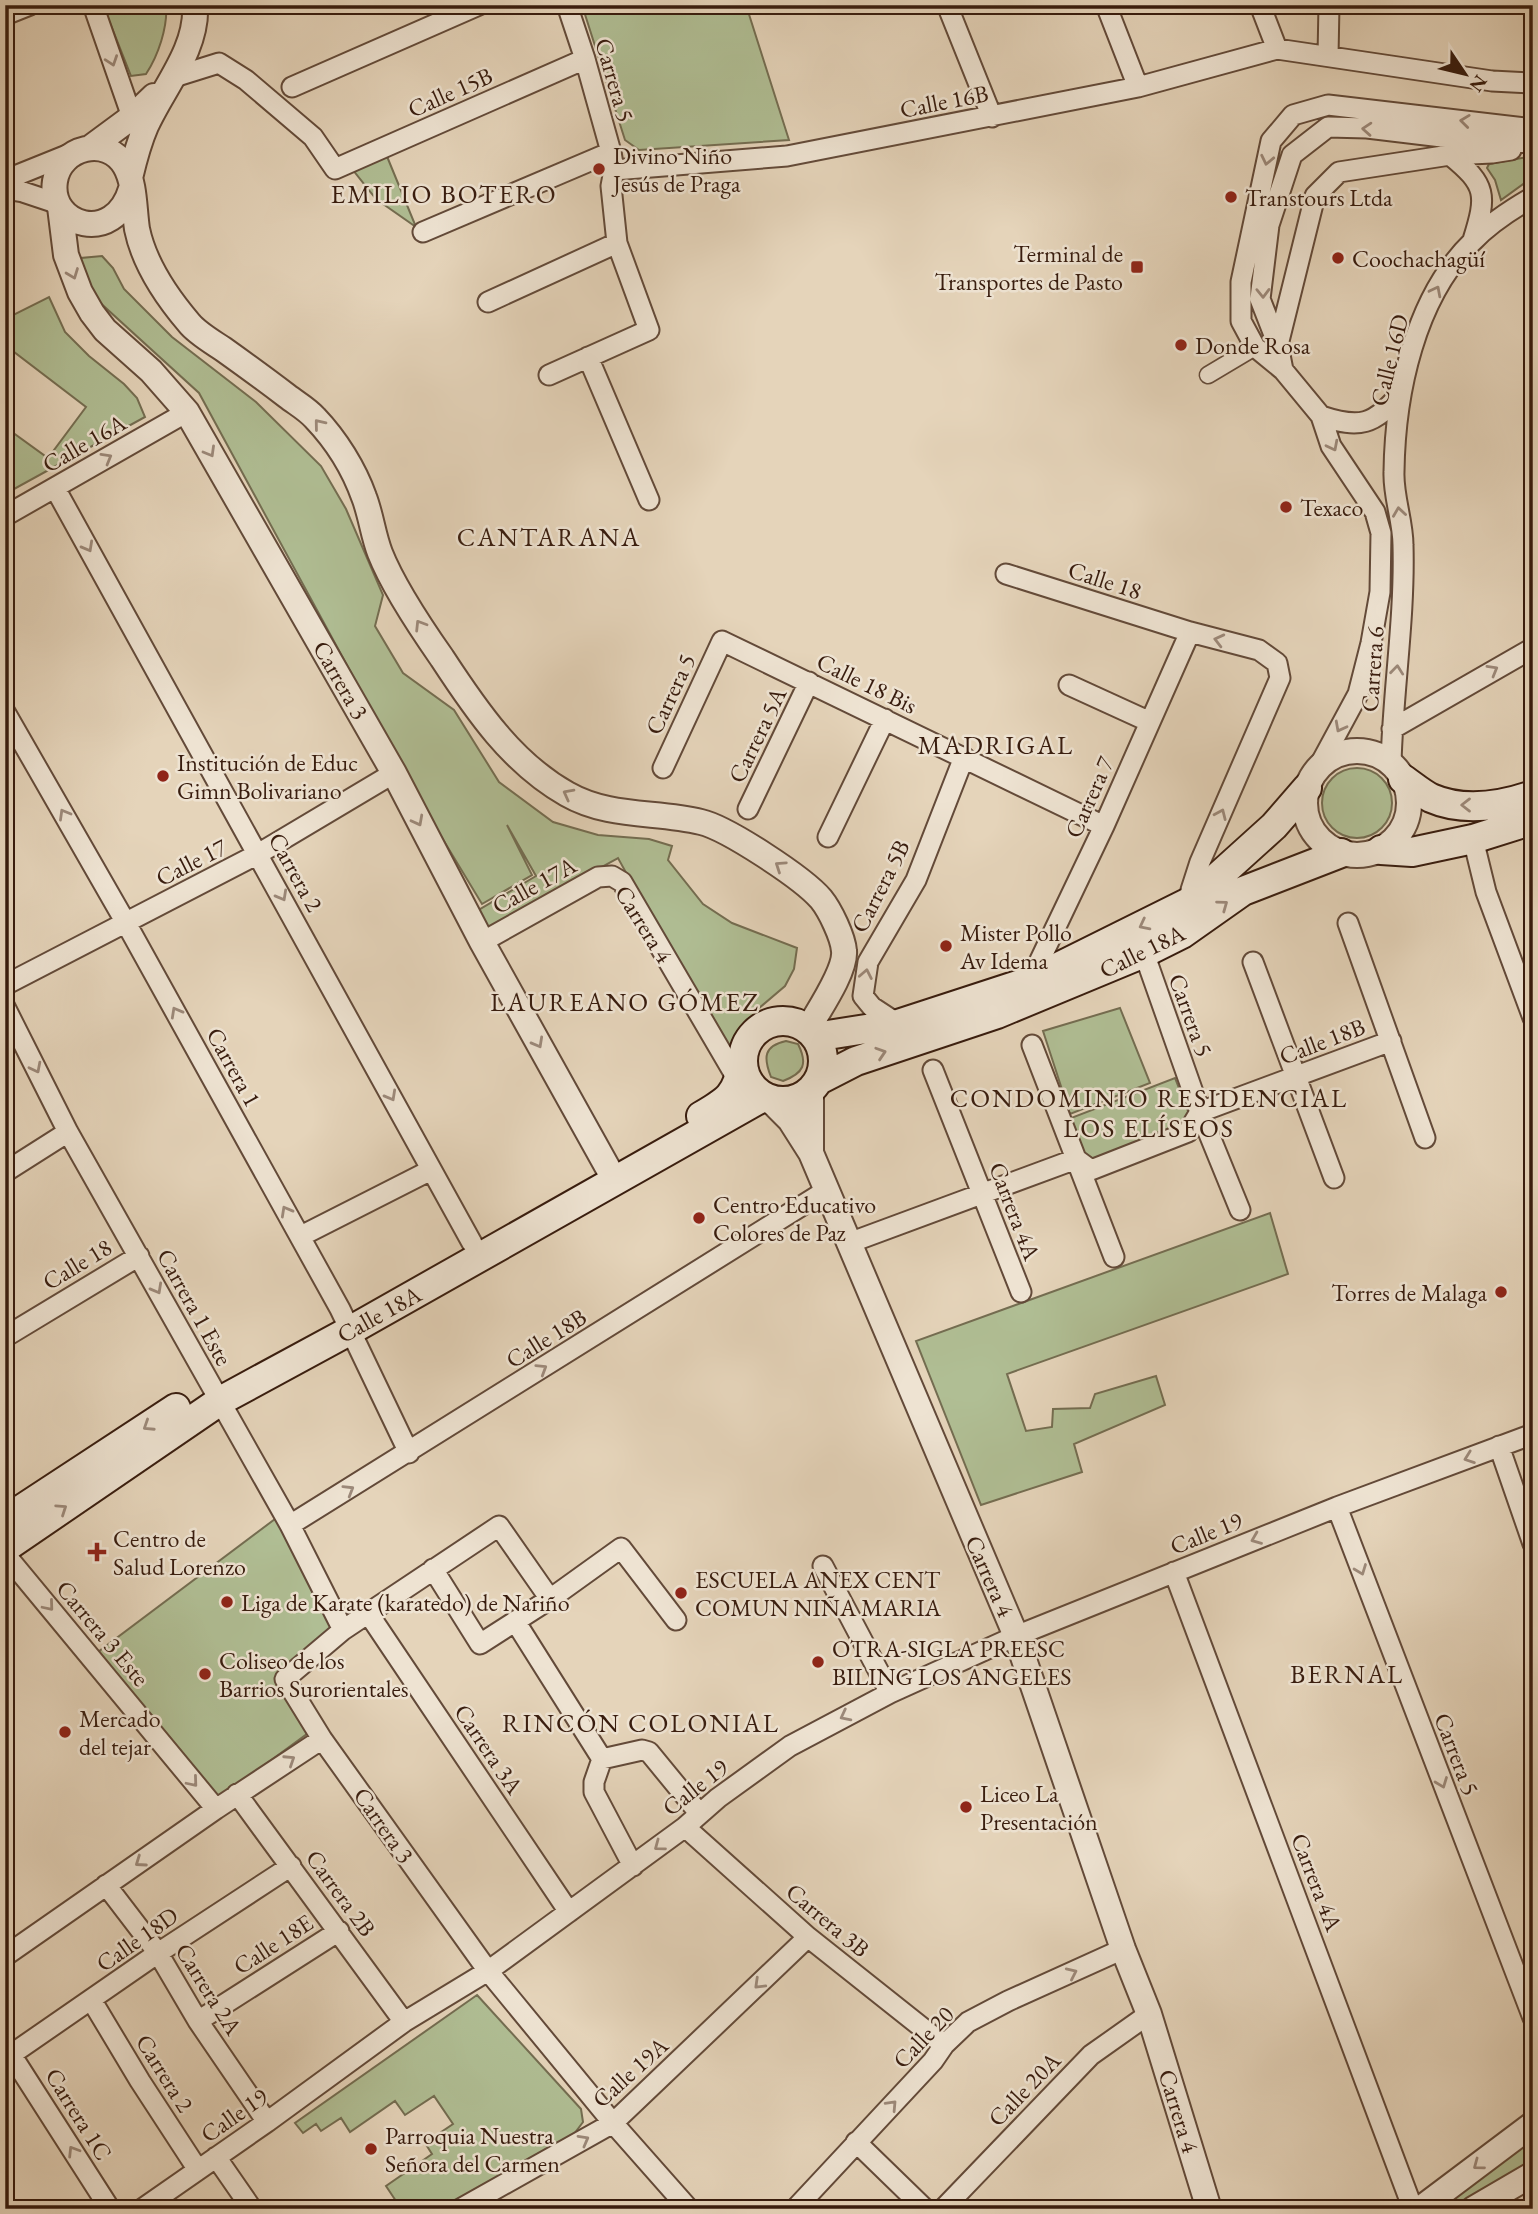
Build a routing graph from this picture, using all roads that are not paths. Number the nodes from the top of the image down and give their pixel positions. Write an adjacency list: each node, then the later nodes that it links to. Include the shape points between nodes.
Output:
1 (30, 5): 10 (street)
2 (93, 5): 18 (street, one-way to 18)
3 (195, 5): 14 (street, via 196,18 186,50)
4 (479, 5): 16 (street)
5 (567, 5): 13 (street, Carrera 5)
6 (947, 5): 19 (street)
7 (1106, 5): 17 (street)
8 (1260, 5): 11 (street)
9 (1329, 5): 12 (street)
10 (5, 15)
11 (1277, 49): 12 (street); 17 (street, Calle 16B)
12 (1328, 56): 15 (street)
13 (585, 59): 14 (street, Calle 15B, via 334,169 313,136 219,63); 24 (street, Carrera 5)
14 (171, 78): 18 (street); 26 (street, via 146,127)
15 (1533, 83)
16 (292, 87)
17 (1138, 87): 19 (street, Calle 16B)
18 (132, 117): 22 (street)
19 (992, 117): 24 (street, Calle 16B, via 787,156)
20 (1533, 129): 35 (street, one-way to 35, via 1328,105 1293,116 1272,141 1241,282 1241,321)
21 (1533, 144): 23 (street, via 1492,153); 34 (street, one-way to 34, via 1328,127 1292,155 1269,225 1261,299)
22 (85, 149): 25 (street); 26 (street, via 101,148 120,159); 29 (street, via 68,156 60,166 54,192)
23 (1450, 155): 31 (street, via 1482,190 1482,212); 34 (street, via 1339,172 1315,196)
24 (612, 161): 30 (street, Calle 16B); 32 (street, Carrera 5)
25 (5, 180)
26 (131, 184): 29 (street, via 127,204 102,223 72,219); 83 (street, one-way to 26, via 845,953 830,911 819,896 750,846 703,822 600,808 547,782 516,757 419,624 380,553 364,497 347,461 314,416 191,325 164,289 138,234)
27 (5, 189): 29 (street)
28 (1533, 197): 31 (street, Calle 16D)
29 (59, 206): 41 (street, Carrera 3, one-way to 41, via 66,255 92,313)
30 (423, 232)
31 (1472, 241): 40 (street, Calle 16D, one-way to 31, via 1421,323 1438,285)
32 (617, 243): 33 (street); 36 (street, Carrera 5, via 649,330)
33 (488, 302)
34 (1278, 345): 37 (street)
35 (1255, 347): 37 (street); 39 (street)
36 (587, 357): 38 (street); 44 (street)
37 (1283, 370): 42 (street)
38 (549, 375)
39 (1208, 375)
40 (1400, 394): 42 (street, via 1375,420 1354,423); 47 (street, Calle 16D, one-way to 40, via 1403,543 1393,474)
41 (187, 412): 43 (street, Calle 16A, one-way to 41); 60 (street, Carrera 3, one-way to 60)
42 (1321, 415): 61 (street, one-way to 61, via 1331,446 1375,512 1381,533 1380,592 1358,694)
43 (55, 488): 45 (street, Calle 16A); 70 (street, Carrera 2, one-way to 70)
44 (649, 500)
45 (5, 516)
46 (1006, 574): 48 (street, Calle 18)
47 (1402, 580): 56 (street, Carrera 6, one-way to 47)
48 (1190, 632): 55 (street, Carrera 7); 72 (street, Calle 18, one-way to 48, via 1200,862 1280,678 1277,663 1259,650)
49 (722, 641): 51 (street, Calle 18 Bis); 58 (street, Carrera 5)
50 (1533, 648): 56 (street, one-way to 50)
51 (809, 682): 54 (street, Calle 18 Bis); 63 (street, Carrera 5A)
52 (1069, 685): 55 (street)
53 (5, 712): 73 (street, Carrera 1, one-way to 53)
54 (885, 719): 57 (street, Calle 18 Bis); 66 (street)
55 (1150, 722): 65 (street, Carrera 7)
56 (1392, 729): 59 (street, Carrera 6)
57 (964, 757): 65 (street, Calle 18 Bis); 82 (street, Carrera 5B, one-way to 57, via 863,996 868,962 916,880)
58 (663, 768)
59 (1397, 771): 61 (street, via 1373,753 1352,751 1333,757); 62 (main road, one-way to 59, via 1506,804 1457,806 1429,797); 68 (street, via 1409,798 1407,818 1397,837)
60 (394, 773): 70 (street, Calle 17); 75 (street, Carrera 3, one-way to 75)
61 (1312, 779): 69 (street, via 1305,808 1310,828 1323,844); 72 (main road, Calle 18A, via 1274,826)
62 (1533, 795)
63 (748, 809)
64 (1533, 820): 67 (main road)
65 (1104, 826): 78 (street, Carrera 7)
66 (828, 836)
67 (1473, 839): 68 (main road, via 1412,852); 81 (street, via 1486,892)
68 (1381, 850): 69 (street)
69 (1341, 853): 76 (main road, Calle 18A, one-way to 69, via 1182,934 1243,891)
70 (258, 854): 73 (street, Calle 17); 96 (street, Carrera 2, one-way to 96)
71 (612, 876): 75 (street, Calle 17A, via 598,877); 87 (street, Carrera 4, via 622,882)
72 (1191, 901): 78 (main road, Calle 18A, one-way to 78)
73 (126, 923): 79 (street, Calle 17); 103 (street, Carrera 1, one-way to 73)
74 (1348, 923): 84 (street)
75 (482, 942): 97 (street, Carrera 3, one-way to 97)
76 (1144, 953): 89 (main road, Calle 18A, one-way to 76, via 856,1061 997,1014); 91 (street, Carrera 5)
77 (1253, 961): 88 (street)
78 (1030, 981): 82 (main road, Calle 18A)
79 (5, 985)
80 (5, 1007): 92 (street, Carrera 1 Este, one-way to 92)
81 (1533, 1018)
82 (898, 1024): 83 (main road, Calle 18A)
83 (812, 1032): 87 (main road, via 793,1021 762,1026 747,1042); 89 (main road, via 824,1065)
84 (1391, 1041): 88 (street, Calle 18B); 93 (street)
85 (1032, 1045): 95 (street)
86 (933, 1070): 101 (street, Carrera 4A)
87 (740, 1073): 90 (main road); 97 (main road, Calle 18A, via 729,1100)
88 (1296, 1076): 91 (street, Calle 18B); 99 (street)
89 (815, 1086): 90 (main road, via 791,1101); 94 (street, Carrera 4)
90 (766, 1099): 94 (street, Carrera 4, via 790,1119); 109 (main road, Calle 18A)
91 (1200, 1112): 95 (street, Calle 18B, via 1188,1132 1091,1170); 102 (street, Carrera 5)
92 (68, 1132): 98 (street); 106 (street, Carrera 1 Este)
93 (1425, 1138)
94 (811, 1153): 100 (street, Carrera 4)
95 (1076, 1159): 101 (street, Calle 18B); 107 (street)
96 (431, 1170): 103 (street); 104 (street, Carrera 2)
97 (609, 1170): 104 (main road, Calle 18A)
98 (5, 1172)
99 (1334, 1178)
100 (827, 1190): 105 (street, Carrera 4); 114 (street, Calle 18B, one-way to 100)
101 (982, 1194): 105 (street, Calle 18B); 108 (street, Carrera 4A)
102 (1240, 1210)
103 (301, 1236): 109 (street, Carrera 1)
104 (472, 1243): 109 (main road, Calle 18A)
105 (849, 1243): 129 (street, Carrera 4)
106 (139, 1256): 110 (street, Calle 18); 111 (street, Carrera 1 Este, one-way to 111)
107 (1114, 1257)
108 (1021, 1292)
109 (347, 1322): 111 (main road, Calle 18A); 114 (street, Carrera 1)
110 (5, 1337)
111 (215, 1393): 116 (main road, Calle 18A, one-way to 116); 117 (street, Carrera 1 Este); 119 (main road, Calle 18A, one-way to 111)
112 (1533, 1434): 113 (street, Calle 19)
113 (1499, 1446): 115 (street, Calle 19, one-way to 115); 118 (street)
114 (409, 1453): 117 (street, Calle 18B, one-way to 114)
115 (1336, 1507): 123 (street, Calle 19, one-way to 123); 148 (street, Carrera 5, one-way to 148)
116 (5, 1520)
117 (290, 1525): 128 (street, Carrera 1 Este)
118 (1533, 1544)
119 (5, 1548)
120 (5, 1554): 134 (street, Carrera 3 Este, one-way to 134)
121 (823, 1566): 130 (street)
122 (433, 1569): 124 (street, via 499,1526); 125 (street); 127 (street, via 480,1644)
123 (1174, 1572): 129 (street, Calle 19); 169 (street, Carrera 4A)
124 (550, 1599): 126 (street, via 621,1548); 127 (street)
125 (368, 1613): 128 (street); 139 (street, Carrera 3A)
126 (676, 1620)
127 (515, 1621): 132 (street)
128 (343, 1630): 131 (street, via 285,1679)
129 (1016, 1636): 130 (street, Calle 19); 142 (street, Carrera 4)
130 (890, 1693): 135 (street, Calle 19, one-way to 135, via 790,1746)
131 (323, 1739): 133 (street, one-way to 131); 145 (street, Carrera 3)
132 (603, 1759): 135 (street, via 649,1752); 137 (street, via 594,1793)
133 (237, 1794): 134 (street); 136 (street, Carrera 2B)
134 (216, 1809): 138 (street, one-way to 138)
135 (692, 1820): 137 (street, Calle 19, one-way to 137); 141 (street, Carrera 3B)
136 (291, 1866): 140 (street, Carrera 2B); 143 (street, Calle 18D)
137 (633, 1866): 139 (street, Calle 19)
138 (106, 1885): 143 (street, Carrera 2A); 144 (street)
139 (569, 1912): 145 (street, Calle 19)
140 (339, 1931): 149 (street, Calle 18E); 150 (street, Carrera 2B)
141 (808, 1937): 151 (street, Carrera 3B); 154 (street, Calle 19A, one-way to 154)
142 (1123, 1949): 147 (street, Carrera 4); 151 (street, Calle 20, one-way to 142, via 968,2022 990,2010)
143 (158, 1953): 146 (street, Calle 18D); 149 (street, Carrera 2A)
144 (5, 1956)
145 (488, 1971): 150 (street, Calle 19); 154 (street, Carrera 3)
146 (92, 2001): 152 (street, Calle 18D); 158 (street, Carrera 2)
147 (1149, 2014): 167 (street, Calle 20A, via 1091,2055); 168 (street, Carrera 4)
148 (1533, 2018)
149 (198, 2021): 153 (street, Carrera 2A)
150 (404, 2022): 153 (street, Calle 19)
151 (944, 2045): 156 (street, Calle 20, one-way to 151)
152 (9, 2050): 160 (street, Carrera 1C, one-way to 152)
153 (267, 2122): 157 (street, Calle 19)
154 (613, 2123): 163 (street, Calle 19A, one-way to 154); 164 (street, Carrera 3)
155 (1533, 2124): 170 (street, one-way to 170)
156 (856, 2142): 165 (street, Calle 20); 166 (street)
157 (216, 2157): 158 (street, Calle 19); 162 (street)
158 (198, 2170): 161 (street, Calle 19)
159 (1533, 2174): 171 (street)
160 (110, 2209)
161 (142, 2209)
162 (252, 2209)
163 (460, 2209)
164 (689, 2209)
165 (795, 2209)
166 (925, 2209)
167 (943, 2209)
168 (1209, 2209)
169 (1413, 2209)
170 (1420, 2209)
171 (1473, 2209)

